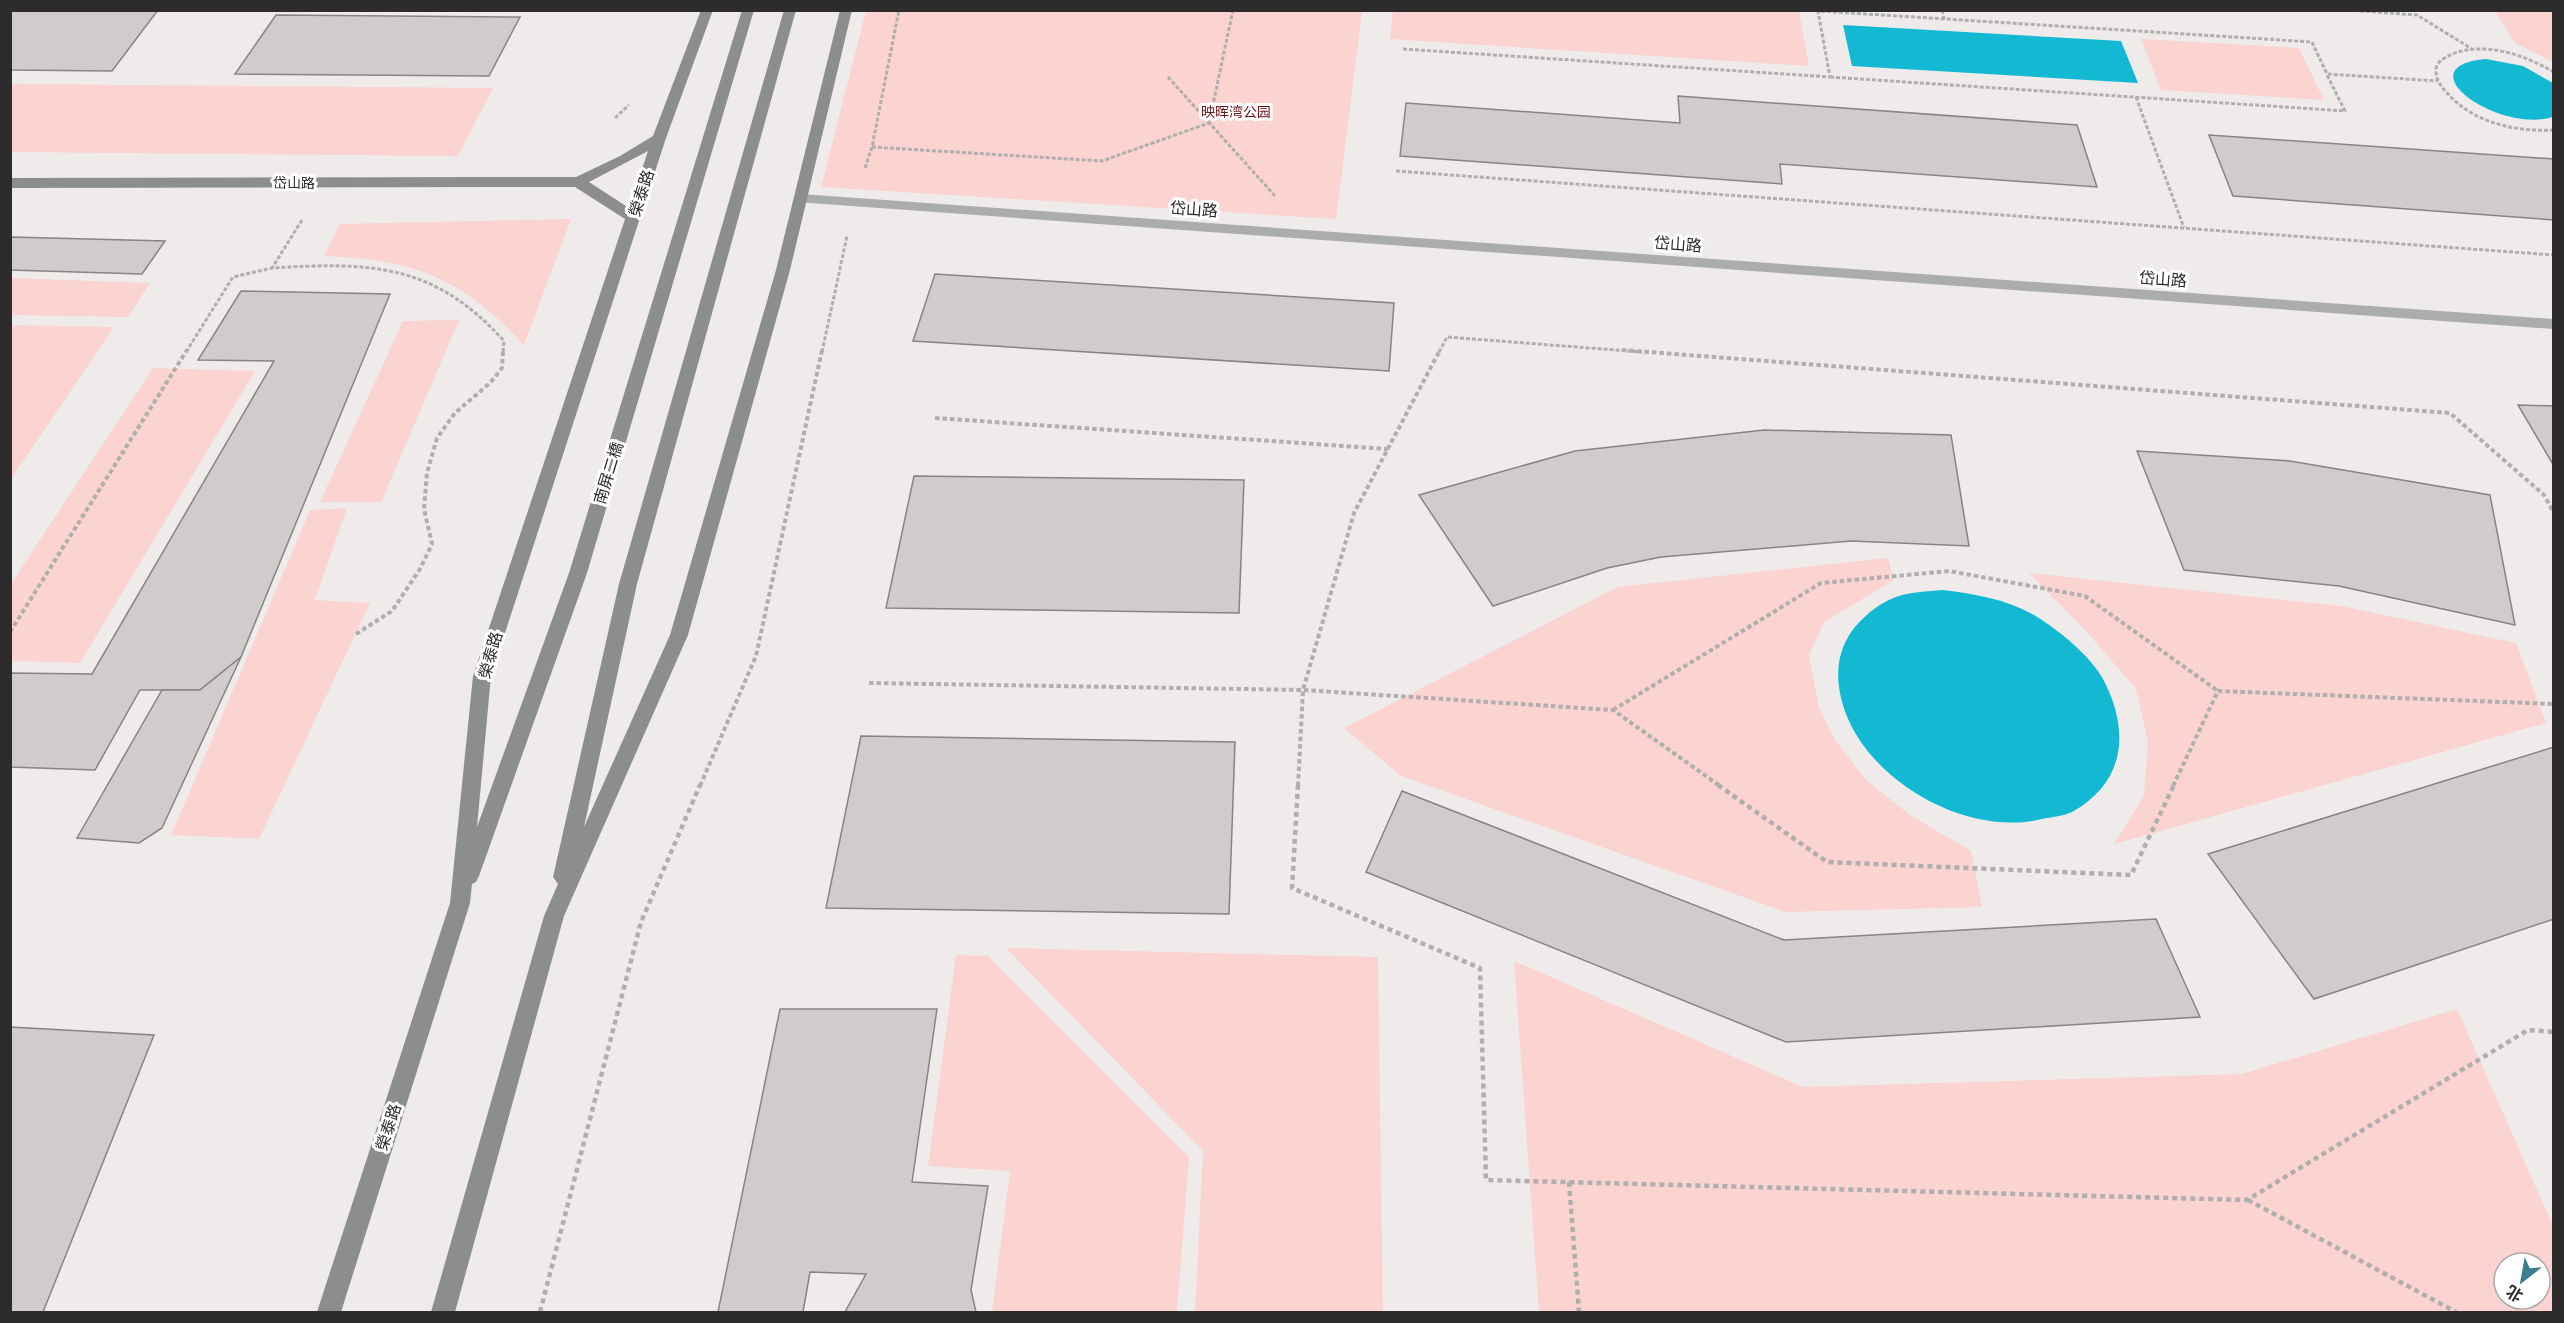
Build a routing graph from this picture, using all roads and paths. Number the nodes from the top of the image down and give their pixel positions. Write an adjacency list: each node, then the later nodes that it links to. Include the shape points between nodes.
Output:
1 (707, 10): 22 (main road, 榮泰路)
2 (748, 10): 46 (main road, 南屏二橋, via 578,573)
3 (790, 10): 47 (main road, via 628,584)
4 (846, 10): 28 (main road)
5 (1233, 10): 20 (path)
6 (1942, 10): 9 (path)
7 (2348, 10): 11 (path, via 2416,15)
8 (901, 11): 23 (path)
9 (1944, 19): 13 (path, via 2312,42); 15 (path, via 1818,11)
10 (1403, 49): 15 (path)
11 (2472, 49): 12 (path, via 2521,56); 16 (path, via 2442,60 2436,70)
12 (2553, 72)
13 (2327, 74): 16 (path); 17 (path, via 2345,111)
14 (1168, 77): 20 (path)
15 (1830, 77): 17 (path)
16 (2438, 81): 21 (path, via 2462,107 2482,117 2506,126)
17 (2136, 97): 31 (path)
18 (635, 99): 19 (path)
19 (609, 123)
20 (1209, 123): 23 (path, via 1102,162); 32 (path)
21 (2553, 130)
22 (659, 138): 25 (main road); 30 (main road, 榮泰路)
23 (872, 147): 29 (path)
24 (1396, 171): 31 (path)
25 (578, 182): 27 (main road, 岱山路); 30 (main road)
26 (10, 183): 27 (main road, 岱山路)
27 (324, 183): 34 (path)
28 (801, 199): 29 (street, 岱山路); 47 (main road, via 679,635)
29 (854, 203): 32 (street, 岱山路); 53 (path, via 756,656 641,922)
30 (633, 218): 46 (main road, 榮泰路, via 482,676)
31 (2184, 228): 33 (path)
32 (1312, 236): 35 (street, 岱山路)
33 (2553, 255)
34 (272, 268): 39 (path, via 233,277); 40 (path, via 364,265 418,276 447,290 504,341 502,368 455,414 437,438 427,473 424,509 432,544 420,569 392,610)
35 (2553, 324)
36 (935, 418): 37 (path)
37 (1388, 449): 38 (path, via 1447,337 2450,413 2544,495); 42 (path, via 1354,513)
38 (2553, 513)
39 (10, 632)
40 (356, 634)
41 (870, 683): 42 (path)
42 (1303, 690): 45 (path); 49 (path, via 1292,888 1480,968 1486,1180)
43 (2218, 691): 44 (path); 45 (path, via 2085,596 1949,571 1821,583); 45 (path, via 2131,875 1827,862)
44 (2553, 704)
45 (1613, 710)
46 (460, 903): 51 (main road, 榮泰路)
47 (554, 916): 52 (main road)
48 (2553, 1032): 50 (path, via 2528,1030)
49 (1569, 1182): 50 (path); 54 (path)
50 (2247, 1200): 55 (path)
51 (329, 1312)
52 (443, 1312)
53 (540, 1312)
54 (1580, 1312)
55 (2456, 1312)

